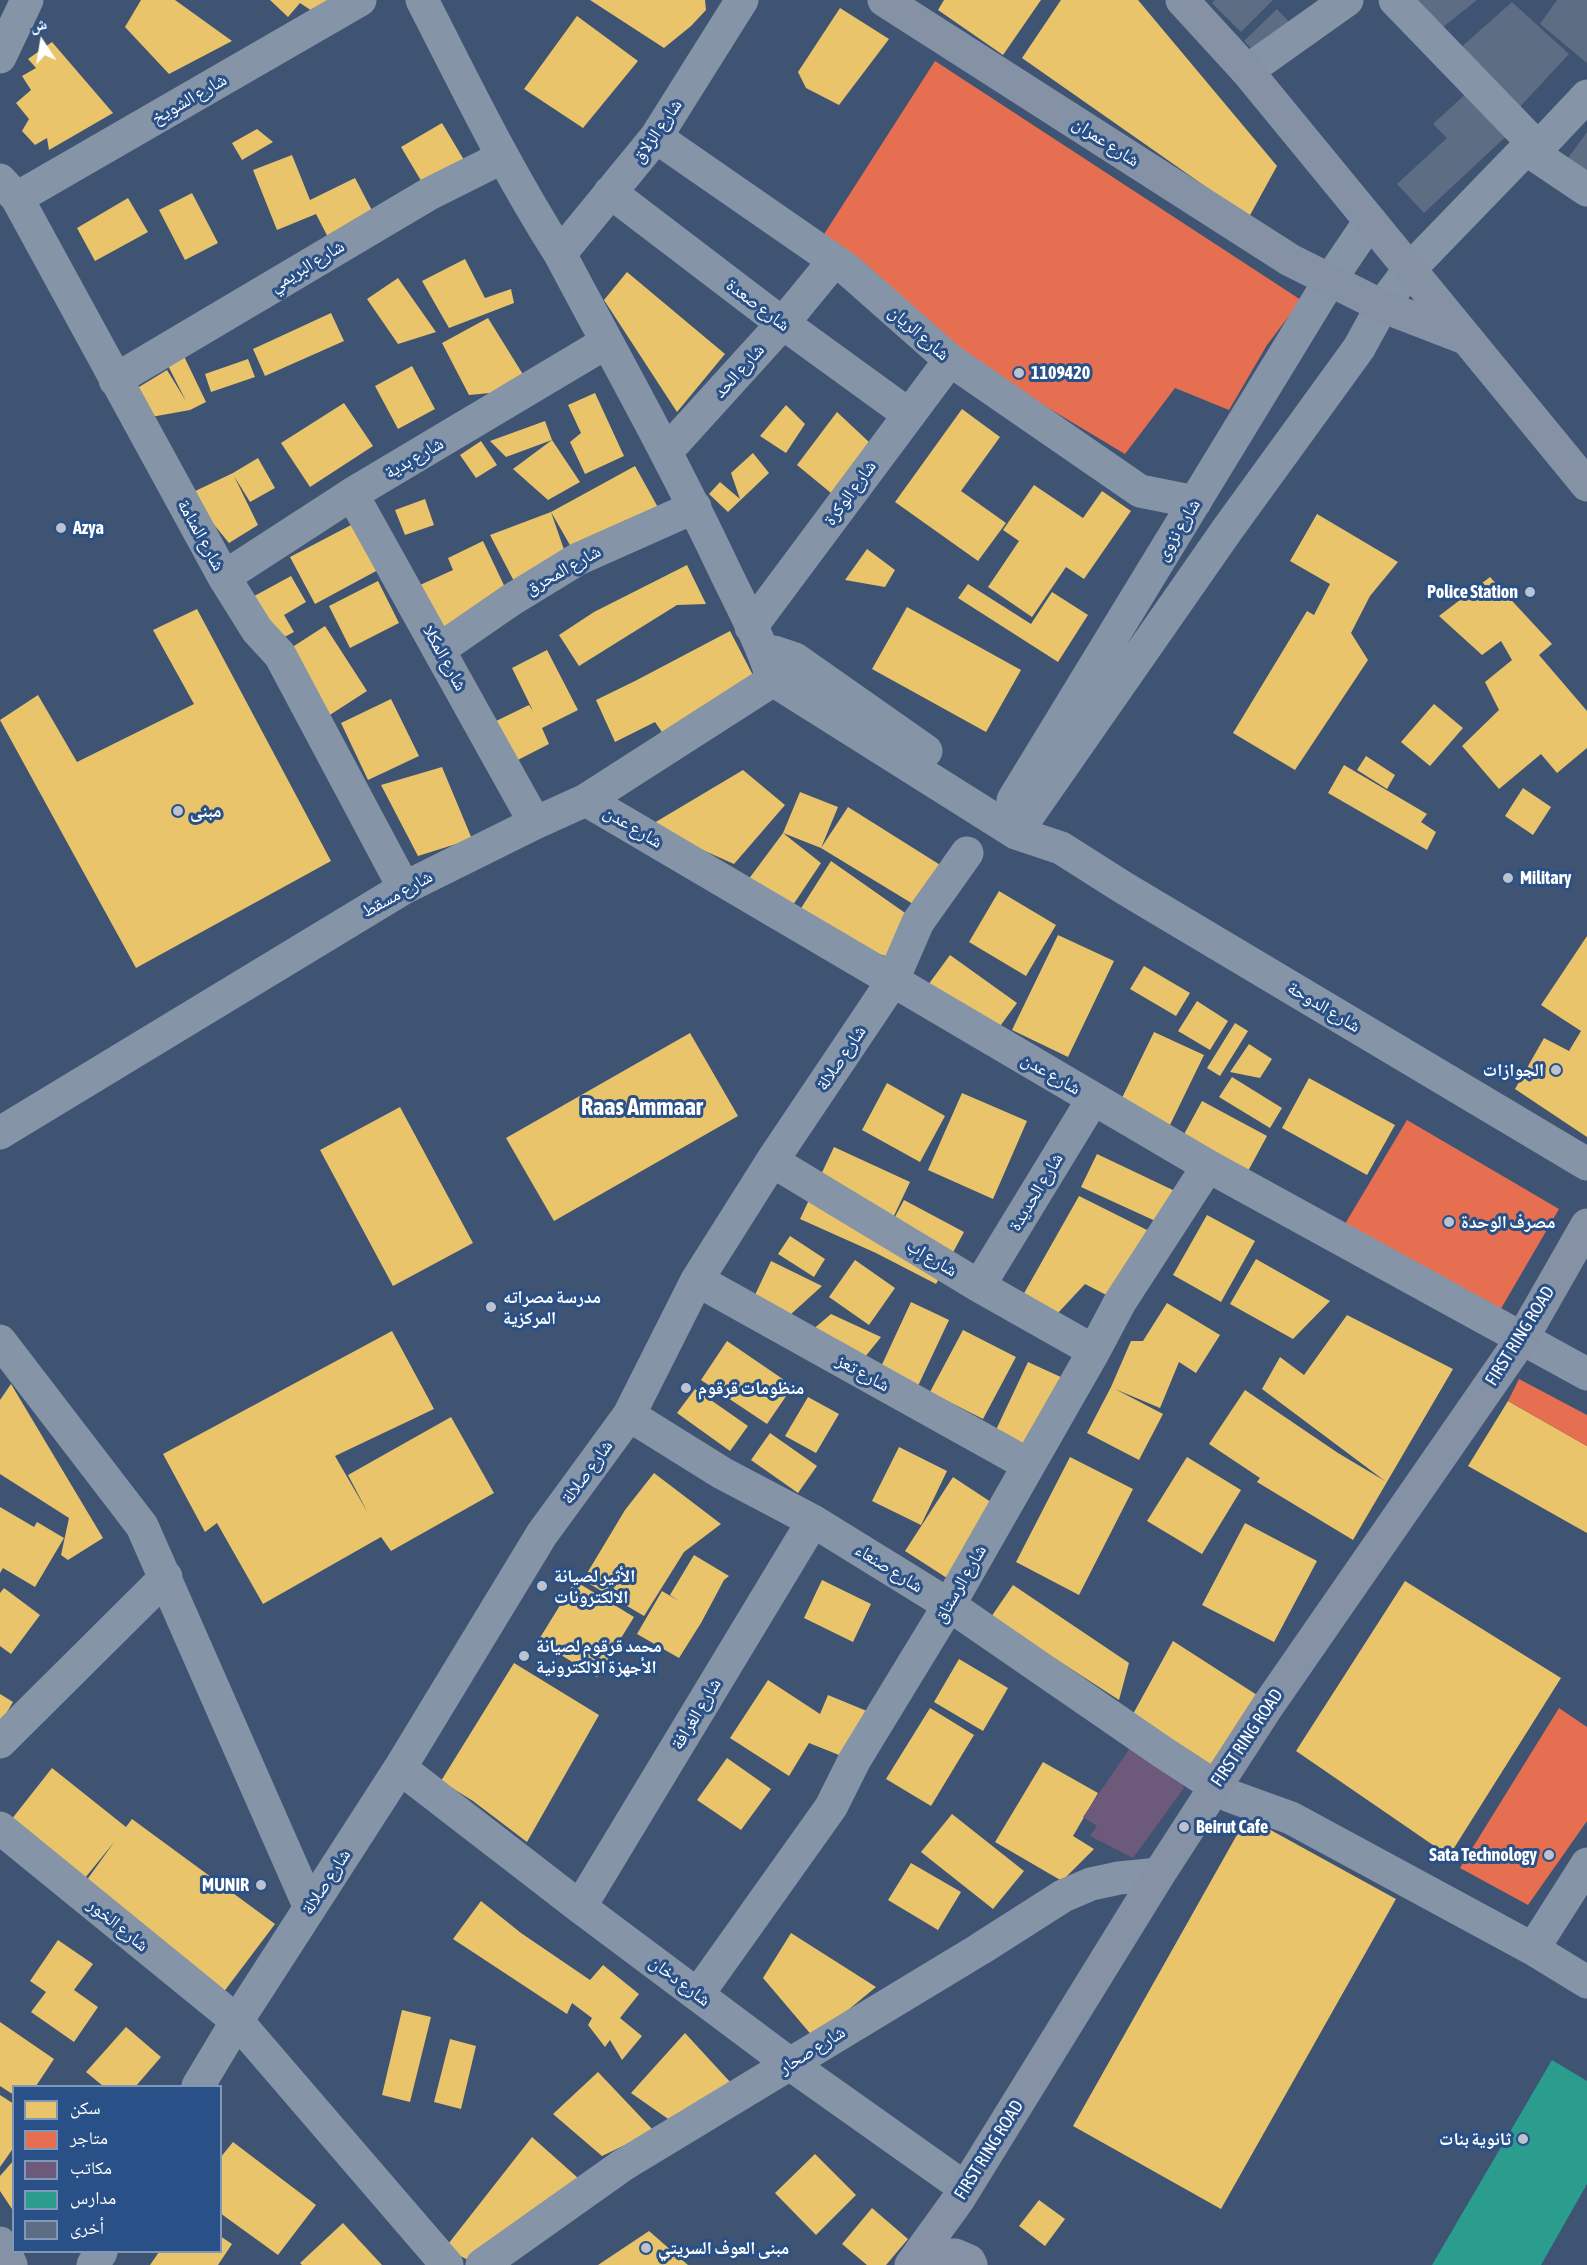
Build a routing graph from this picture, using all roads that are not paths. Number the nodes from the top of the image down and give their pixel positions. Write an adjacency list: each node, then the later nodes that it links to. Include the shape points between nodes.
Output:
1 (27, 0): 9 (street)
2 (360, 0): 15 (street, شارع الشويخ)
3 (422, 0): 14 (street)
4 (742, 0): 12 (street, شارع الزلاق)
5 (884, 0): 22 (main road, شارع عمران, via 1290,261)
6 (1182, 0): 10 (main road)
7 (1347, 0): 10 (street)
8 (1395, 0): 13 (street)
9 (0, 57)
10 (1247, 71): 18 (main road)
11 (1587, 96): 13 (street, شارع نزوى)
12 (656, 137): 17 (street, شارع الزلاق); 20 (street, شارع الريان)
13 (1532, 149): 16 (street); 21 (street, شارع نزوى)
14 (503, 157): 19 (street); 28 (street, شارع البريمي, via 429,194)
15 (8, 189): 28 (street, شارع المنامة)
16 (1587, 190)
17 (610, 192): 19 (street, شارع الزلاق); 24 (street, شارع صعدة)
18 (1370, 222): 21 (main road); 22 (street, شارع نزوى)
19 (560, 254): 26 (street)
20 (834, 261): 24 (street, شارع الحد); 27 (street, شارع الريان)
21 (1409, 270): 23 (street, شارع نزوى); 25 (main road)
22 (1330, 280): 23 (main road, شارع عمران); 33 (street, شارع نزوى)
23 (1382, 306): 25 (main road, شارع عمران); 41 (street, شارع نزوى, via 1359,348)
24 (783, 323): 29 (street, شارع صعدة); 30 (street, شارع الحد)
25 (1465, 338): 31 (main road)
26 (607, 342): 30 (street); 32 (street, شارع بدية)
27 (950, 360): 29 (street, شارع الوكرة); 33 (street, شارع الريان, via 1140,491)
28 (115, 380): 35 (street, شارع المنامة)
29 (908, 414): 36 (street, شارع الوكرة)
30 (666, 452): 34 (street)
31 (1587, 485)
32 (352, 494): 35 (street, شارع بدية); 37 (street, شارع المكلا)
33 (1195, 502): 41 (street, شارع نزوى)
34 (695, 507): 36 (street); 37 (street, شارع المحرق, via 578,559)
35 (224, 577): 44 (street, شارع المنامة, via 257,630 280,655)
36 (757, 638): 38 (street)
37 (440, 649): 42 (street, شارع المكلا)
38 (784, 669): 39 (street, شارع مسقط); 40 (street); 41 (street)
39 (586, 800): 42 (street, شارع مسقط); 45 (street, شارع عدن)
40 (971, 804): 41 (street); 43 (street)
41 (1019, 816): 43 (street); 49 (street, شارع الدوحة, via 1124,888)
42 (535, 822): 44 (street, شارع مسقط)
43 (967, 853): 45 (street, شارع صلالة, via 918,922)
44 (404, 888): 47 (street, شارع مسقط)
45 (892, 982): 46 (street, شارع عدن); 48 (street, شارع صلالة)
46 (1093, 1099): 50 (street, شارع عدن); 53 (street, شارع الحديدة)
47 (0, 1133)
48 (772, 1161): 52 (street, شارع صلالة); 53 (street, شارع إب)
49 (1587, 1164)
50 (1208, 1166): 54 (street, شارع عدن); 56 (street, شارع الرستاق, via 1120,1302)
51 (1587, 1225): 54 (main road, FIRST RING ROAD)
52 (698, 1280): 58 (street, شارع صلالة); 59 (street, شارع تعز)
53 (979, 1286): 56 (street, شارع إب)
54 (1523, 1337): 57 (street, شارع عدن); 65 (main road, FIRST RING ROAD, via 1274,1697)
55 (0, 1341): 61 (street, via 142,1526)
56 (1094, 1351): 59 (street, شارع الرستاق)
57 (1587, 1374)
58 (628, 1415): 60 (street, شارع صنعاء, via 722,1473); 64 (street, شارع صلالة, via 542,1534)
59 (1029, 1465): 62 (street, شارع الرستاق)
60 (813, 1521): 62 (street, شارع صنعاء); 69 (street, شارع الغرافة)
61 (166, 1577): 63 (street); 70 (street)
62 (948, 1605): 65 (street, شارع صنعاء); 73 (street, شارع الرستاق, via 831,1807)
63 (0, 1742)
64 (400, 1768): 69 (street, شارع دخان); 70 (street, شارع صلالة)
65 (1222, 1791): 68 (main road, FIRST RING ROAD); 71 (street, شارع صنعاء, via 1292,1818)
66 (0, 1828): 74 (street, شارع الخور)
67 (1587, 1864): 71 (street)
68 (1159, 1874): 75 (street, شارع صحار, via 1090,1884 1063,1896); 77 (main road, FIRST RING ROAD)
69 (580, 1907): 73 (street, شارع دخان)
70 (310, 1908): 74 (street, شارع صلالة)
71 (1533, 1949): 72 (street, شارع صنعاء)
72 (1587, 1982)
73 (698, 1994): 75 (street, شارع دخان)
74 (237, 2021): 76 (street, شارع صلالة); 81 (street, شارع الخور)
75 (790, 2064): 77 (street, شارع دخان); 82 (street, شارع صحار, via 623,2165)
76 (199, 2085)
77 (965, 2188): 79 (main road, FIRST RING ROAD)
78 (0, 2243): 80 (main road)
79 (914, 2261): 83 (main road, via 955,2255)
80 (11, 2265)
81 (447, 2265)
82 (482, 2265)
83 (972, 2265)

